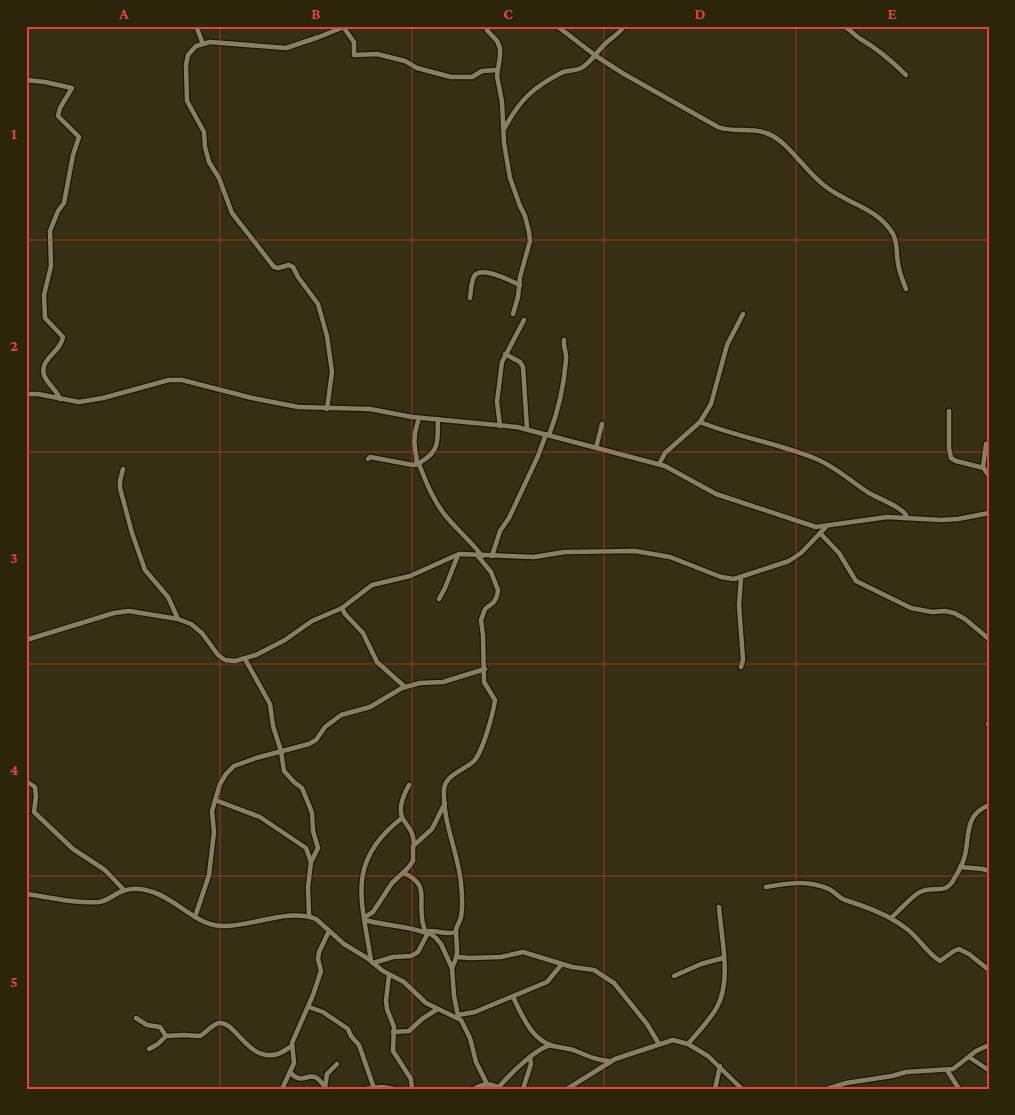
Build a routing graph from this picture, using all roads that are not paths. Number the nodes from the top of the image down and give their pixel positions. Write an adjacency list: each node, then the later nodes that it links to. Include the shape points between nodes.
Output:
1 (196, 26): 7 (street)
2 (488, 26): 9 (street, via 487,30 500,48)
3 (557, 26): 8 (street)
4 (624, 26): 8 (street)
5 (843, 26): 10 (street)
6 (345, 27): 7 (street, via 286,48 225,42); 9 (street, via 354,42 354,55 377,54 450,77 472,77 482,71)
7 (203, 44): 23 (street, via 188,54 187,102 204,132 208,159 232,213 274,267 293,267 318,304 332,372)
8 (596, 56): 12 (street, via 581,68 561,73 527,94); 14 (street, via 718,127 753,129 774,136 826,188 873,212 886,224 894,236)
9 (497, 70): 12 (street)
10 (906, 75)
11 (26, 80): 22 (street, via 72,88 58,116 79,137 64,203 50,230 50,266 44,296 45,318 63,337 43,368)
12 (503, 130): 13 (street, via 510,178 525,216 530,241)
13 (520, 285): 15 (street, via 498,275 476,273); 16 (street)
14 (906, 289)
15 (470, 298)
16 (513, 314)
17 (743, 314): 27 (street, via 727,345 711,404)
18 (524, 320): 20 (street)
19 (564, 340): 31 (street, via 565,369 554,423)
20 (505, 354): 29 (street, via 498,392); 30 (street, via 523,367)
21 (26, 394): 22 (street)
22 (60, 399): 23 (street, via 90,401 169,380 182,380 283,405)
23 (327, 409): 25 (street, via 370,409)
24 (949, 411): 37 (street, via 951,458)
25 (419, 418): 26 (street); 35 (street, via 414,449)
26 (438, 419): 29 (street); 35 (street, via 436,448)
27 (700, 422): 36 (street, via 665,452); 42 (street, via 822,462 899,508)
28 (602, 424): 33 (street)
29 (500, 426): 30 (street)
30 (527, 429): 31 (street)
31 (548, 435): 33 (street); 47 (street, via 500,531)
32 (986, 444): 37 (street)
33 (596, 448): 36 (street)
34 (368, 459): 35 (street)
35 (418, 464): 46 (street, via 441,510 469,539)
36 (659, 464): 43 (street, via 716,494 811,526)
37 (984, 468): 39 (street)
38 (123, 469): 51 (street, via 120,488 137,551 145,570 168,597)
39 (989, 476)
40 (989, 508): 41 (street)
41 (988, 513): 42 (street, via 946,520)
42 (907, 517): 43 (street)
43 (826, 526): 44 (street)
44 (820, 533): 48 (street, via 801,553 789,560); 52 (street, via 863,586 911,608 954,614)
45 (458, 555): 46 (street); 49 (street); 50 (street, via 410,576 372,585)
46 (480, 556): 47 (street); 56 (street, via 498,590 481,620)
47 (492, 556): 48 (street, via 635,551 670,557 721,577)
48 (741, 578): 55 (street)
49 (439, 599)
50 (342, 608): 54 (street, via 312,621 285,640); 57 (street, via 363,633 377,662)
51 (178, 619): 53 (street, via 121,611); 54 (street, via 197,628 221,658)
52 (989, 639)
53 (26, 640)
54 (246, 659): 58 (street, via 270,704)
55 (741, 667)
56 (485, 669): 57 (street, via 444,682); 62 (street, via 484,682 495,700 486,736 474,762 446,783)
57 (406, 687): 58 (street, via 370,707 341,715 309,744)
58 (282, 751): 61 (street, via 234,766 226,774); 66 (street, via 284,770 302,788 312,813 318,848)
59 (26, 781): 71 (street, via 35,788 34,812 73,849 105,870)
60 (409, 784): 64 (street, via 402,798)
61 (215, 800): 66 (street, via 266,820 306,848); 75 (street, via 209,875)
62 (445, 802): 65 (street, via 432,829); 79 (street, via 461,884 461,919)
63 (989, 805): 67 (street, via 978,811 971,821)
64 (402, 818): 65 (street, via 412,830); 77 (street, via 382,834 365,862 362,879)
65 (414, 845): 69 (street, via 412,861)
66 (311, 862): 74 (street)
67 (960, 867): 68 (street); 76 (street, via 950,886 921,891)
68 (989, 871)
69 (404, 873): 77 (street, via 392,883); 80 (street, via 422,890 422,918)
70 (766, 888): 76 (street, via 795,882 822,887)
71 (124, 890): 72 (street, via 108,900 90,902); 75 (street, via 153,892)
72 (26, 894)
73 (720, 907): 82 (street)
74 (309, 916): 75 (street, via 225,926); 78 (street)
75 (195, 917)
76 (891, 918): 86 (street, via 916,936 940,961 959,949)
77 (365, 919): 80 (street); 83 (street)
78 (329, 931): 83 (street); 90 (street, via 318,959 321,971)
79 (456, 932): 80 (street); 81 (street)
80 (427, 933): 83 (street, via 418,952 412,956); 85 (street, via 441,944)
81 (457, 956): 84 (street, via 501,958 523,952); 85 (street)
82 (723, 958): 88 (street); 97 (street, via 723,994 711,1016)
83 (372, 962): 87 (street)
84 (562, 964): 89 (street, via 547,982); 96 (street, via 594,970 614,983)
85 (452, 968): 92 (street)
86 (989, 970)
87 (389, 975): 91 (street, via 404,982); 94 (street, via 386,1001)
88 (674, 976)
89 (513, 997): 92 (street); 98 (street, via 534,1034)
90 (309, 1006): 100 (street); 112 (street, via 348,1029 350,1036 359,1044)
91 (436, 1010): 92 (street); 94 (street, via 409,1031)
92 (459, 1017): 110 (street)
93 (136, 1018): 95 (street, via 147,1025 160,1027)
94 (394, 1032): 117 (street, via 393,1051 411,1080)
95 (166, 1036): 100 (street, via 200,1036 214,1025 225,1024 248,1046 262,1053 276,1054); 101 (street)
96 (659, 1044): 97 (street, via 673,1040); 104 (street)
97 (688, 1044): 106 (street)
98 (552, 1045): 102 (street); 104 (street, via 575,1050 593,1059)
99 (989, 1045): 103 (street)
100 (292, 1046): 109 (street, via 295,1058)
101 (149, 1049)
102 (530, 1057): 113 (street); 119 (street)
103 (969, 1057): 107 (street); 108 (street)
104 (610, 1061): 120 (street)
105 (337, 1064): 111 (street, via 328,1074)
106 (720, 1066): 121 (street); 122 (street)
107 (987, 1069)
108 (947, 1070): 123 (street, via 906,1072); 124 (street)
109 (290, 1072): 111 (street, via 300,1079 316,1077); 114 (street)
110 (487, 1084): 113 (street); 118 (street)
111 (325, 1088)
112 (374, 1088): 115 (street); 116 (street)
113 (500, 1088)
114 (282, 1089)
115 (365, 1089)
116 (394, 1089)
117 (412, 1089)
118 (474, 1089)
119 (523, 1089)
120 (567, 1089)
121 (715, 1089)
122 (742, 1089)
123 (827, 1089)
124 (959, 1089)

